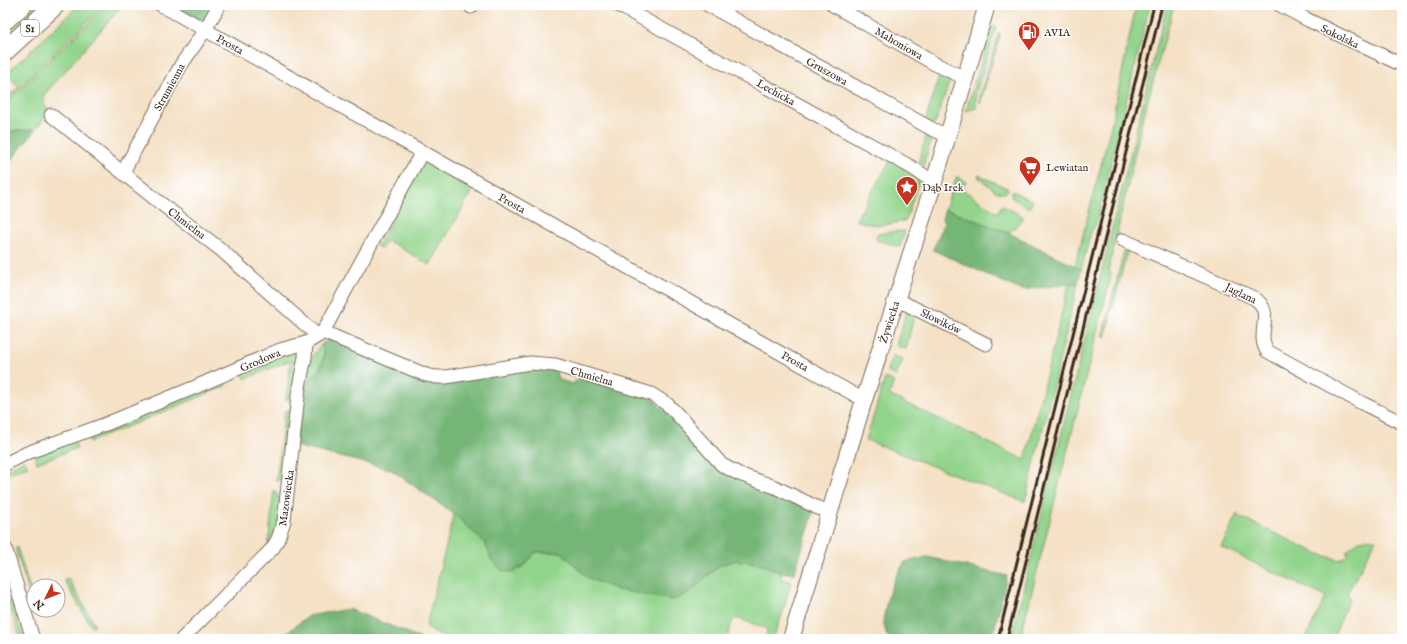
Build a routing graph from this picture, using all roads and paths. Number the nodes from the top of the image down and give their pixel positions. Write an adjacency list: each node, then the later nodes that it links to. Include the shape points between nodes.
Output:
1 (22, 5): 10 (highway, S1)
2 (55, 5): 12 (highway, S1)
3 (161, 5): 11 (street, Prosta)
4 (219, 5): 11 (street, Strumienna)
5 (618, 5): 19 (street, Lechicka)
6 (708, 5): 16 (street, Gruszowa)
7 (833, 5): 14 (street, Mahoniowa, via 935,64)
8 (987, 5): 14 (main road, Żywiecka)
9 (1280, 5): 13 (street, Sokolska)
10 (5, 20)
11 (205, 30): 17 (street, Prosta); 18 (street, Strumienna, via 181,65)
12 (5, 52)
13 (1402, 65)
14 (965, 78): 16 (main road, Żywiecka)
15 (51, 115): 18 (street, Chmielna)
16 (948, 136): 19 (main road, Żywiecka)
17 (422, 152): 22 (street); 25 (street, Prosta)
18 (123, 172): 22 (street, Chmielna, via 220,248)
19 (934, 182): 21 (main road, Żywiecka)
20 (1123, 240): 26 (street, Jaglana, via 1254,298 1260,302 1265,312 1263,341 1268,351)
21 (896, 299): 24 (street, Słowików); 25 (main road, Żywiecka)
22 (321, 334): 23 (street, Grodowa); 28 (street, Chmielna, via 436,377 543,363 651,394 677,414 722,465)
23 (306, 343): 27 (street, Grodowa, via 280,350 172,397 27,453); 31 (street, Mazowiecka, via 298,387 284,521 278,539 273,548)
24 (986, 344)
25 (864, 400): 28 (main road, Żywiecka)
26 (1402, 423)
27 (5, 464)
28 (829, 511): 32 (main road, Żywiecka)
29 (5, 548): 30 (street)
30 (34, 639)
31 (182, 639)
32 (791, 639)

